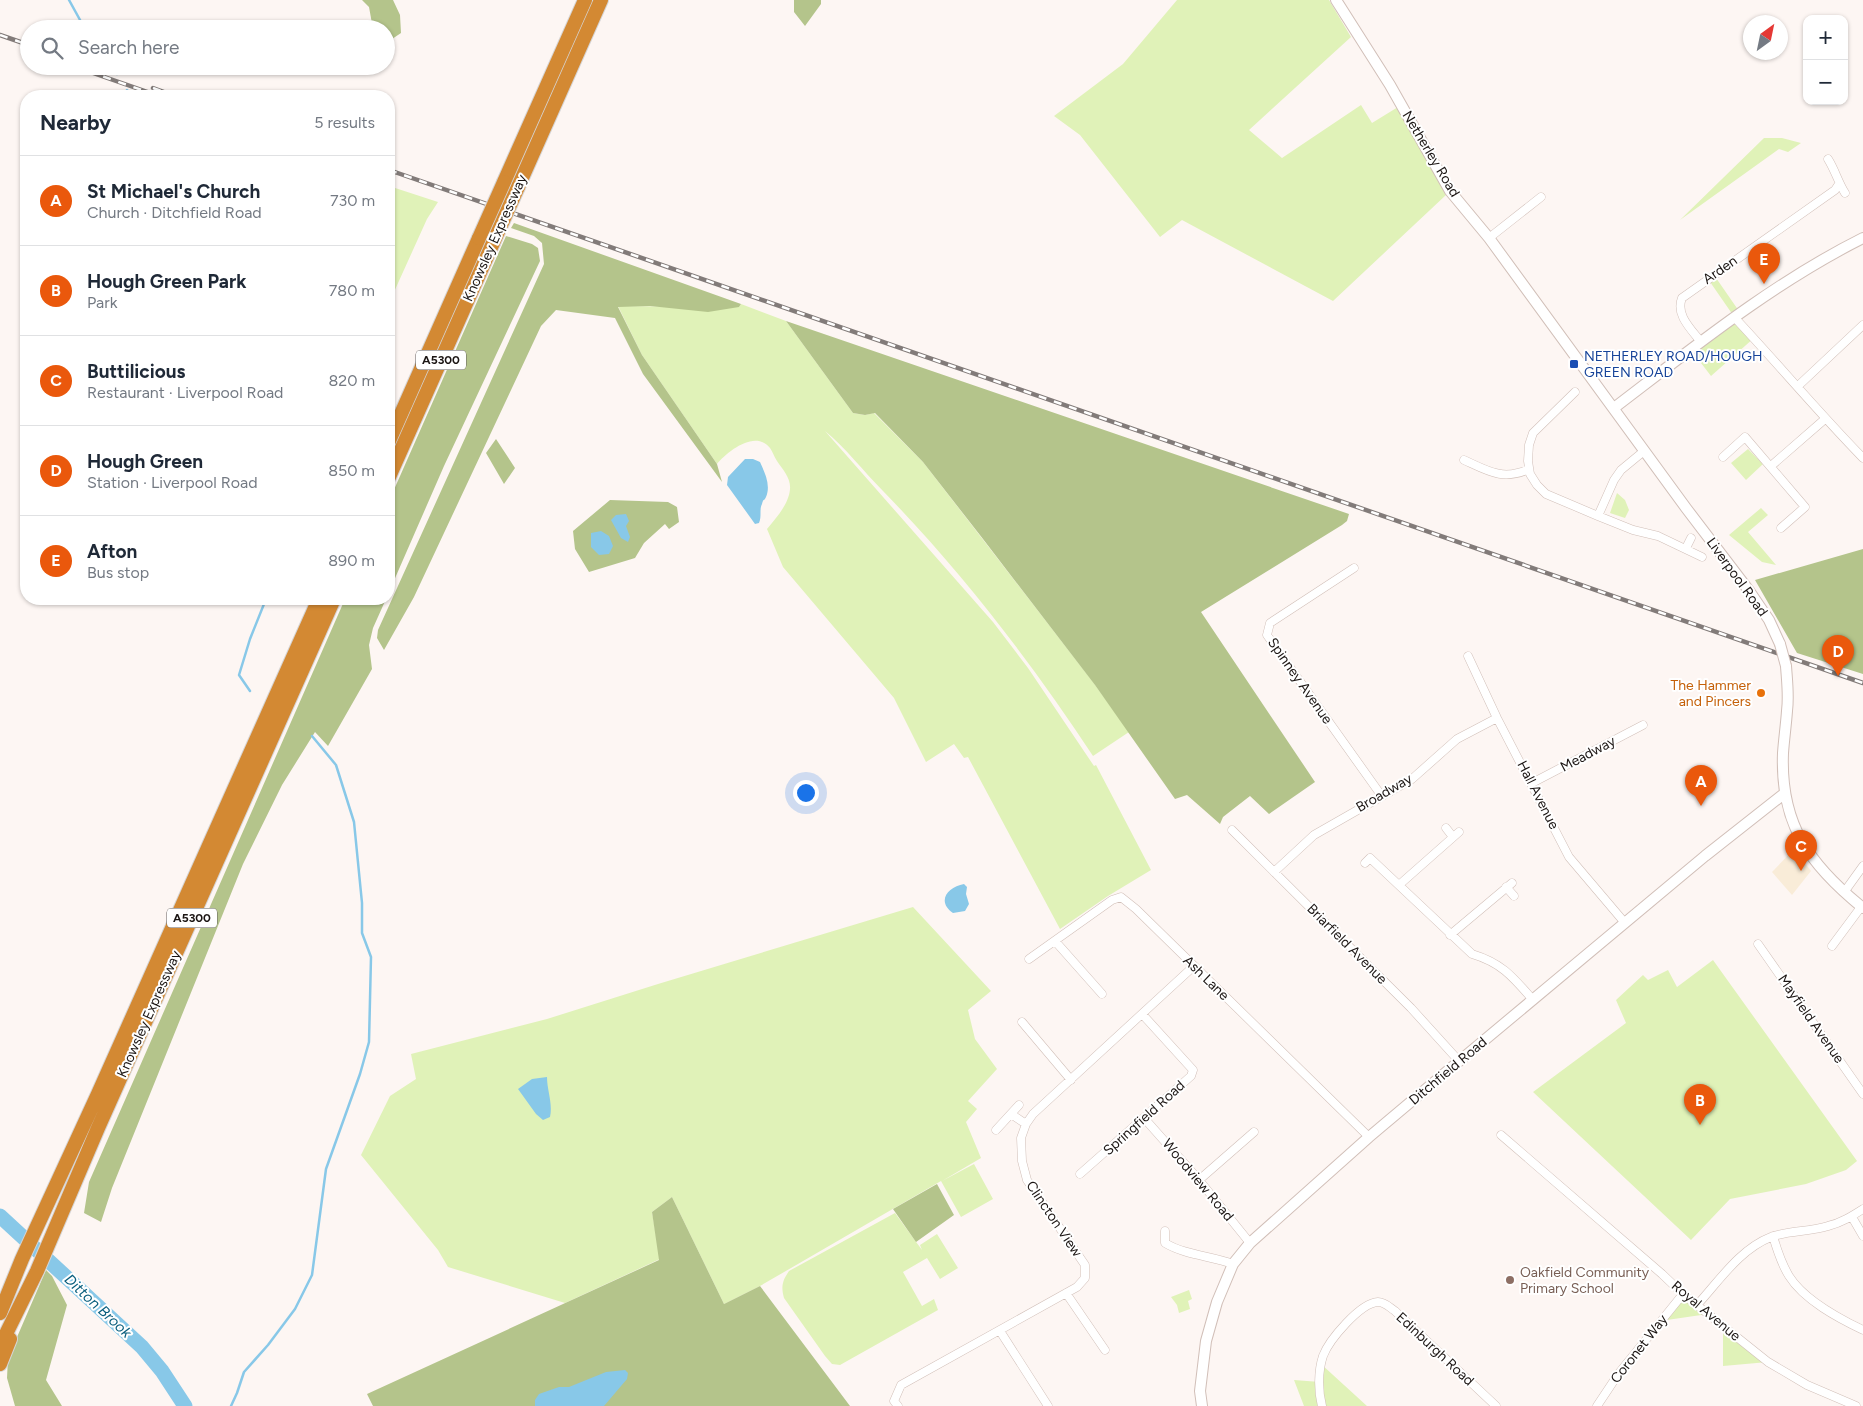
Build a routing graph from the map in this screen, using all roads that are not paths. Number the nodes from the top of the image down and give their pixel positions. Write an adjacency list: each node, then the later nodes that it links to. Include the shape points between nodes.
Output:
1 (585, 0): 18 (highway, Knowsley Expressway / A5300, bridge)
2 (601, 0): 23 (highway, Knowsley Expressway / A5300, bridge)
3 (1336, 0): 8 (street, Netherley Road, via 1450,191)
4 (1828, 159): 5 (street)
5 (1839, 184): 6 (street); 12 (street, Arden, via 1835,190 1682,298 1681,314)
6 (1845, 193)
7 (1541, 197): 8 (street)
8 (1489, 238): 13 (street, Netherley Road)
9 (1863, 238): 10 (street, via 1795,276)
10 (1735, 318): 12 (street); 14 (street)
11 (1863, 325): 14 (street)
12 (1701, 342): 16 (street)
13 (1570, 350): 16 (street, Liverpool Road)
14 (1798, 386): 17 (street)
15 (1575, 392): 25 (street, via 1533,433 1528,445)
16 (1614, 408): 19 (street, Liverpool Road)
17 (1825, 419): 21 (street); 24 (street)
18 (395, 427)
19 (1644, 450): 26 (street, via 1614,480); 38 (street, Liverpool Road, bridge, via 1750,592 1780,644 1786,666 1788,697 1783,752)
20 (1723, 457): 24 (street, via 1745,437)
21 (1863, 458)
22 (1464, 460): 25 (street, via 1504,475 1517,474)
23 (395, 464)
24 (1771, 466): 27 (street, via 1805,507)
25 (1529, 468): 26 (street, via 1537,485 1546,494)
26 (1598, 516): 29 (street)
27 (1781, 528)
28 (1691, 538): 29 (street)
29 (1686, 548): 30 (street)
30 (1702, 557)
31 (1354, 568): 39 (street, Spinney Avenue, via 1270,623 1267,635)
32 (316, 605): 79 (highway, Knowsley Expressway / A5300)
33 (331, 605): 81 (highway, Knowsley Expressway / A5300)
34 (1468, 656): 35 (street, Hall Avenue)
35 (1497, 718): 37 (street, Hall Avenue); 39 (street, Broadway, via 1456,739 1412,779)
36 (1643, 724): 37 (street, Meadway)
37 (1532, 783): 49 (street, Hall Avenue, via 1569,857)
38 (1785, 793): 46 (street, Liverpool Road, via 1803,845 1817,866); 49 (street, Ditchfield Road)
39 (1381, 796): 44 (street, Broadway, via 1314,835)
40 (1446, 828): 45 (street, via 1456,835)
41 (1232, 830): 44 (street, Briarfield Avenue)
42 (1365, 863): 45 (street, via 1370,858)
43 (1863, 866): 46 (street)
44 (1274, 872): 60 (street, Briarfield Avenue, via 1411,1008)
45 (1399, 885): 50 (street)
46 (1845, 892): 48 (street, Liverpool Road)
47 (1514, 896): 50 (street, via 1509,885)
48 (1862, 907): 53 (street)
49 (1625, 923): 57 (street, Ditchfield Road)
50 (1450, 935): 57 (street, via 1472,954 1503,967)
51 (1055, 941): 54 (street, Ash Lane); 55 (street, Ash Lane, via 1112,900 1122,897); 56 (street)
52 (1758, 944): 62 (street, Mayfield Avenue)
53 (1832, 946)
54 (1029, 958)
55 (1194, 966): 58 (street); 70 (street, Ash Lane)
56 (1102, 994)
57 (1533, 1000): 60 (street, Ditchfield Road)
58 (1142, 1015): 61 (street); 65 (street, Springfield Road, via 1193,1070 1191,1076)
59 (1022, 1022): 61 (street)
60 (1459, 1061): 70 (street, Ditchfield Road)
61 (1071, 1080): 66 (street)
62 (1863, 1094)
63 (1019, 1105): 64 (street)
64 (1011, 1114): 66 (street); 67 (street)
65 (1144, 1118): 71 (street, Springfield Road); 72 (street, Woodview Road)
66 (1026, 1124): 82 (street, Clincton View, via 1021,1138 1027,1180 1085,1265 1085,1278)
67 (996, 1130)
68 (1254, 1132): 72 (street)
69 (1501, 1135): 83 (street, Royal Avenue)
70 (1370, 1137): 78 (street, Ditchfield Road)
71 (1080, 1174)
72 (1200, 1180): 78 (street, Woodview Road)
73 (1863, 1209): 74 (street)
74 (1852, 1217): 76 (street, via 1828,1227); 77 (street)
75 (1165, 1231): 80 (street, via 1165,1243 1175,1249)
76 (1773, 1236): 85 (street, via 1747,1251); 87 (street, via 1782,1263 1797,1286 1833,1315)
77 (1863, 1236)
78 (1250, 1242): 80 (street, Ditchfield Road)
79 (22, 1259): 84 (highway); 86 (highway, Knowsley Expressway / A5300)
80 (1234, 1264): 94 (street, Ditchfield Road, via 1217,1302 1206,1341 1200,1391)
81 (37, 1271): 89 (highway, Knowsley Expressway / A5300); 91 (highway)
82 (1066, 1293): 88 (street, Clincton View); 90 (street)
83 (1682, 1294): 85 (street, Royal Avenue); 97 (street, Coronet Way)
84 (0, 1300)
85 (1697, 1305): 98 (street, Royal Avenue, via 1768,1362 1807,1385)
86 (0, 1313)
87 (1863, 1330)
88 (1000, 1331): 92 (street, Clincton View, via 901,1385 894,1401); 93 (street)
89 (0, 1346)
90 (1105, 1350)
91 (0, 1364)
92 (898, 1406)
93 (1048, 1406)
94 (1202, 1406)
95 (1322, 1406): 96 (street, Edinburgh Road, via 1320,1382 1324,1354 1342,1328 1376,1302 1385,1303)
96 (1496, 1406)
97 (1597, 1406)
98 (1856, 1406)

